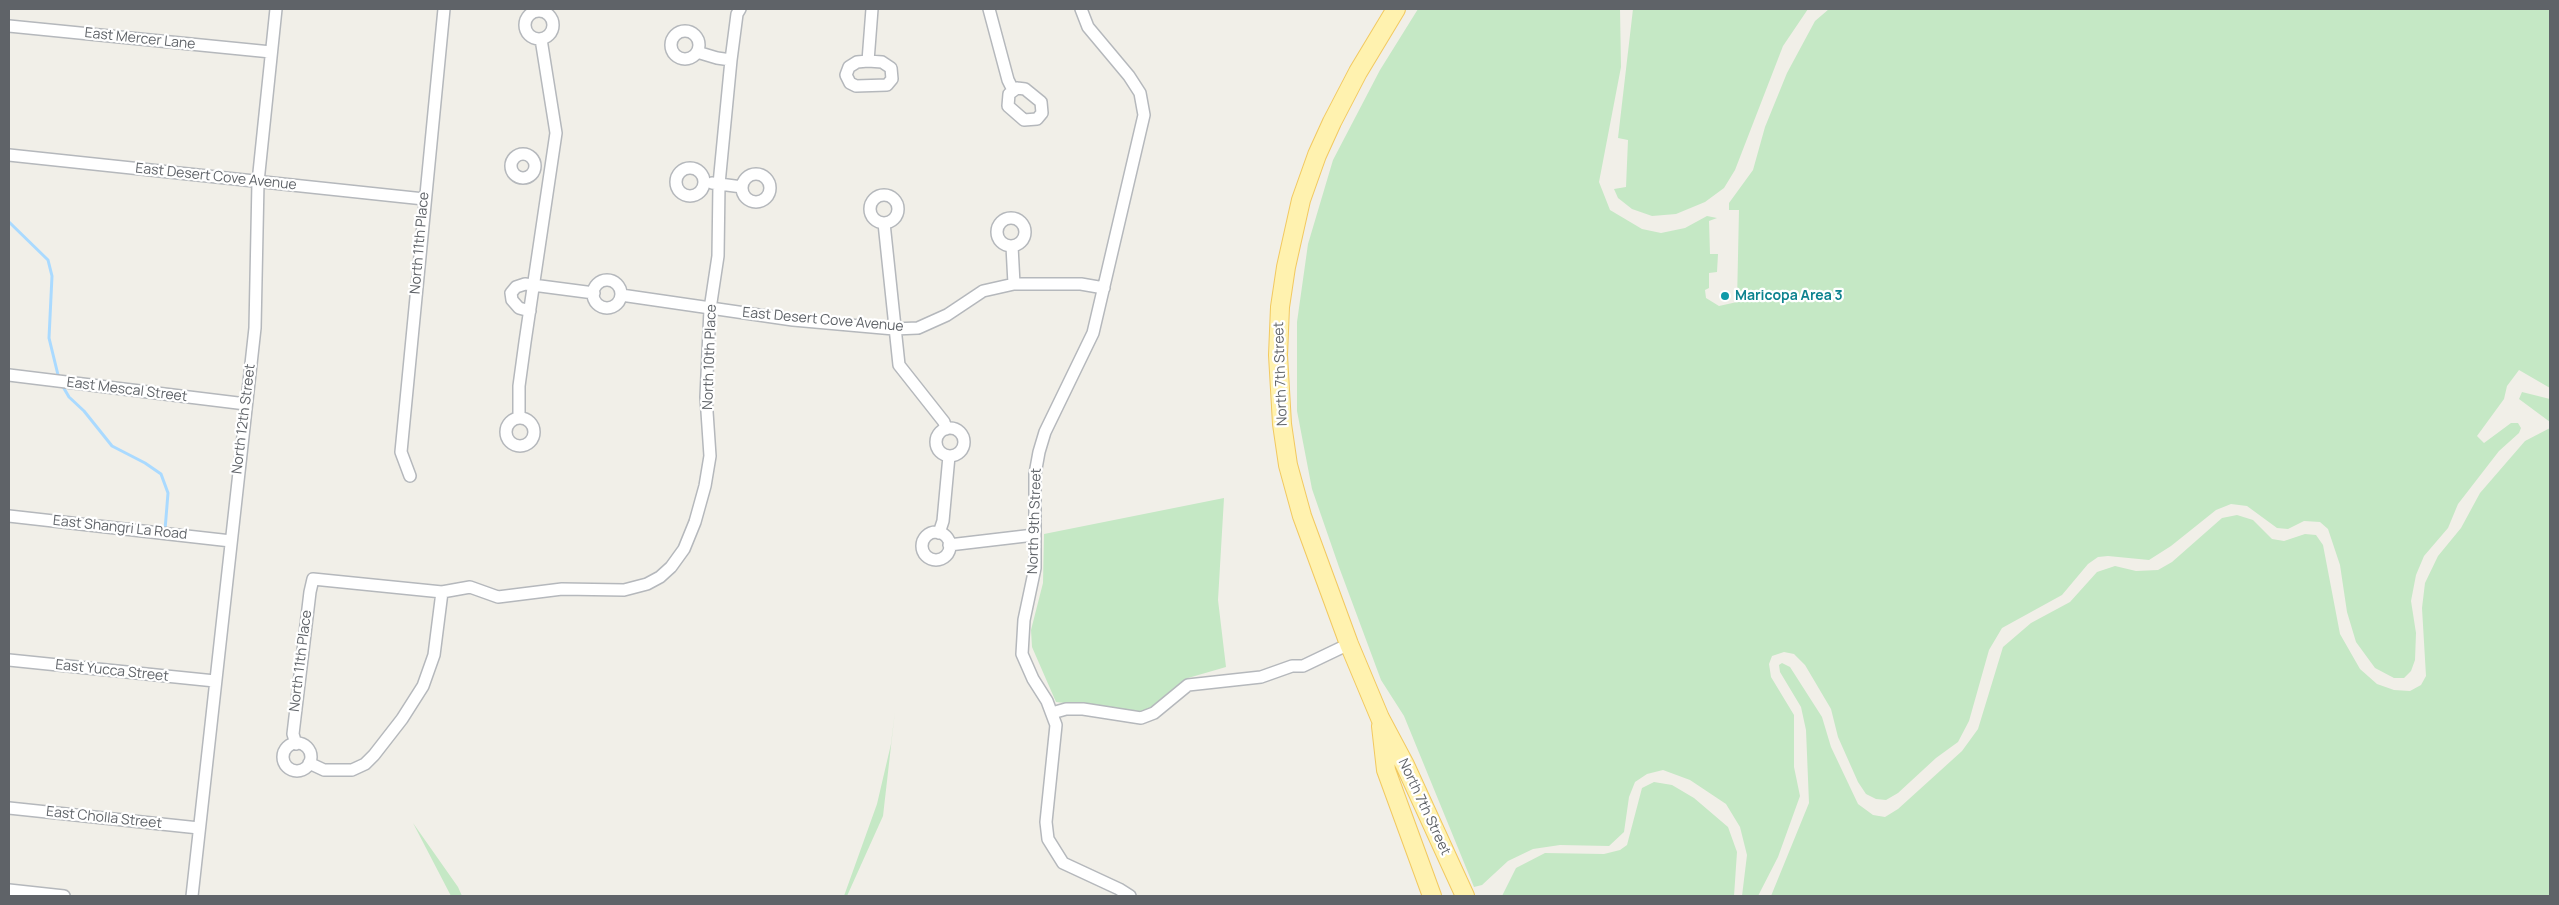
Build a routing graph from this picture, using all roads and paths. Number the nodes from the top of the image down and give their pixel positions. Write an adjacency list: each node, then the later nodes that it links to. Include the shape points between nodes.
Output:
1 (276, 9): 11 (street, North 12th Street)
2 (444, 9): 23 (street, North 11th Place)
3 (740, 9): 13 (street, North 10th Place)
4 (872, 9): 14 (street)
5 (989, 9): 15 (street)
6 (1081, 9): 28 (street, North 9th Street, via 1088,27 1140,93 1144,115)
7 (1396, 9): 46 (main road, North 7th Street, via 1350,87 1317,155 1293,233 1280,307 1280,394 1288,465 1305,527)
8 (537, 10): 10 (street, via 527,18 525,27 529,34); 10 (street, via 549,16 553,24 548,35)
9 (9, 26): 11 (street, East Mercer Lane)
10 (540, 39): 18 (street, via 556,133)
11 (271, 52): 19 (street, North 12th Street)
12 (697, 52): 13 (street)
13 (731, 60): 21 (street, North 10th Place)
14 (868, 61)
15 (1013, 90)
16 (9, 154): 19 (street, East Desert Cove Avenue)
17 (536, 167): 18 (street)
18 (552, 167): 27 (street)
19 (258, 182): 23 (street, East Desert Cove Avenue); 35 (street, North 12th Street, via 255,328)
20 (704, 183): 21 (street)
21 (719, 184): 22 (street); 31 (street, North 10th Place, via 718,256)
22 (742, 187)
23 (424, 199): 39 (street, North 11th Place, via 401,452)
24 (884, 223): 33 (street)
25 (1012, 246): 26 (street)
26 (1014, 284): 28 (street, East Desert Cove Avenue, via 1081,284); 33 (street, East Desert Cove Avenue, via 983,291 947,315 918,328)
27 (533, 285): 29 (street); 32 (street); 32 (street, via 520,286 511,293 517,306)
28 (1104, 288): 42 (street, North 9th Street, via 1093,334 1045,432 1039,452 1035,474)
29 (594, 293): 30 (street, via 599,304 607,308 615,305); 30 (street, via 596,286 606,280 617,284)
30 (621, 295): 31 (street, East Desert Cove Avenue)
31 (710, 309): 33 (street, East Desert Cove Avenue); 45 (street, North 10th Place, via 706,397 710,456 695,522 684,549 671,567 647,584 624,590 562,589 498,597 470,587)
32 (530, 311): 36 (street)
33 (894, 329): 37 (street, via 898,365 944,422)
34 (9, 375): 35 (street, East Mescal Street)
35 (246, 404): 43 (street, North 12th Street)
36 (519, 418)
37 (946, 429): 38 (street, via 939,435 937,443 940,452); 38 (street, via 959,431 964,443 957,454)
38 (949, 456): 41 (street)
39 (410, 476)
40 (9, 516): 43 (street, East Shangri La Road)
41 (939, 533): 44 (street, via 945,536); 44 (street, via 926,536 922,544 924,553 931,559 940,559 947,554)
42 (1034, 536): 44 (street); 49 (street, North 9th Street, via 1034,568 1024,620 1022,654)
43 (231, 541): 48 (street, North 12th Street)
44 (949, 545)
45 (442, 592): 51 (street, North 11th Place, via 313,579 293,734); 52 (street, via 438,639 423,686 374,755 352,770 324,770)
46 (1349, 644): 49 (street, via 1303,666 1292,666 1261,676 1188,685 1154,713 1141,718 1066,709); 50 (main road, North 7th Street)
47 (9, 660): 48 (street, East Yucca Street)
48 (215, 681): 54 (street, North 12th Street)
49 (1052, 713): 58 (street, North 9th Street, via 1056,725 1046,822 1048,839 1064,863)
50 (1380, 718): 59 (main road, North 7th Street, via 1386,770); 60 (main road, North 7th Street, via 1406,764)
51 (296, 744): 52 (street, via 307,748); 52 (street, via 290,745 284,753 286,767 303,770)
52 (309, 763)
53 (9, 808): 54 (street, East Cholla Street)
54 (199, 828): 57 (street, North 12th Street)
55 (9, 890): 56 (street)
56 (64, 896)
57 (192, 896)
58 (1130, 896)
59 (1432, 896)
60 (1465, 896)

